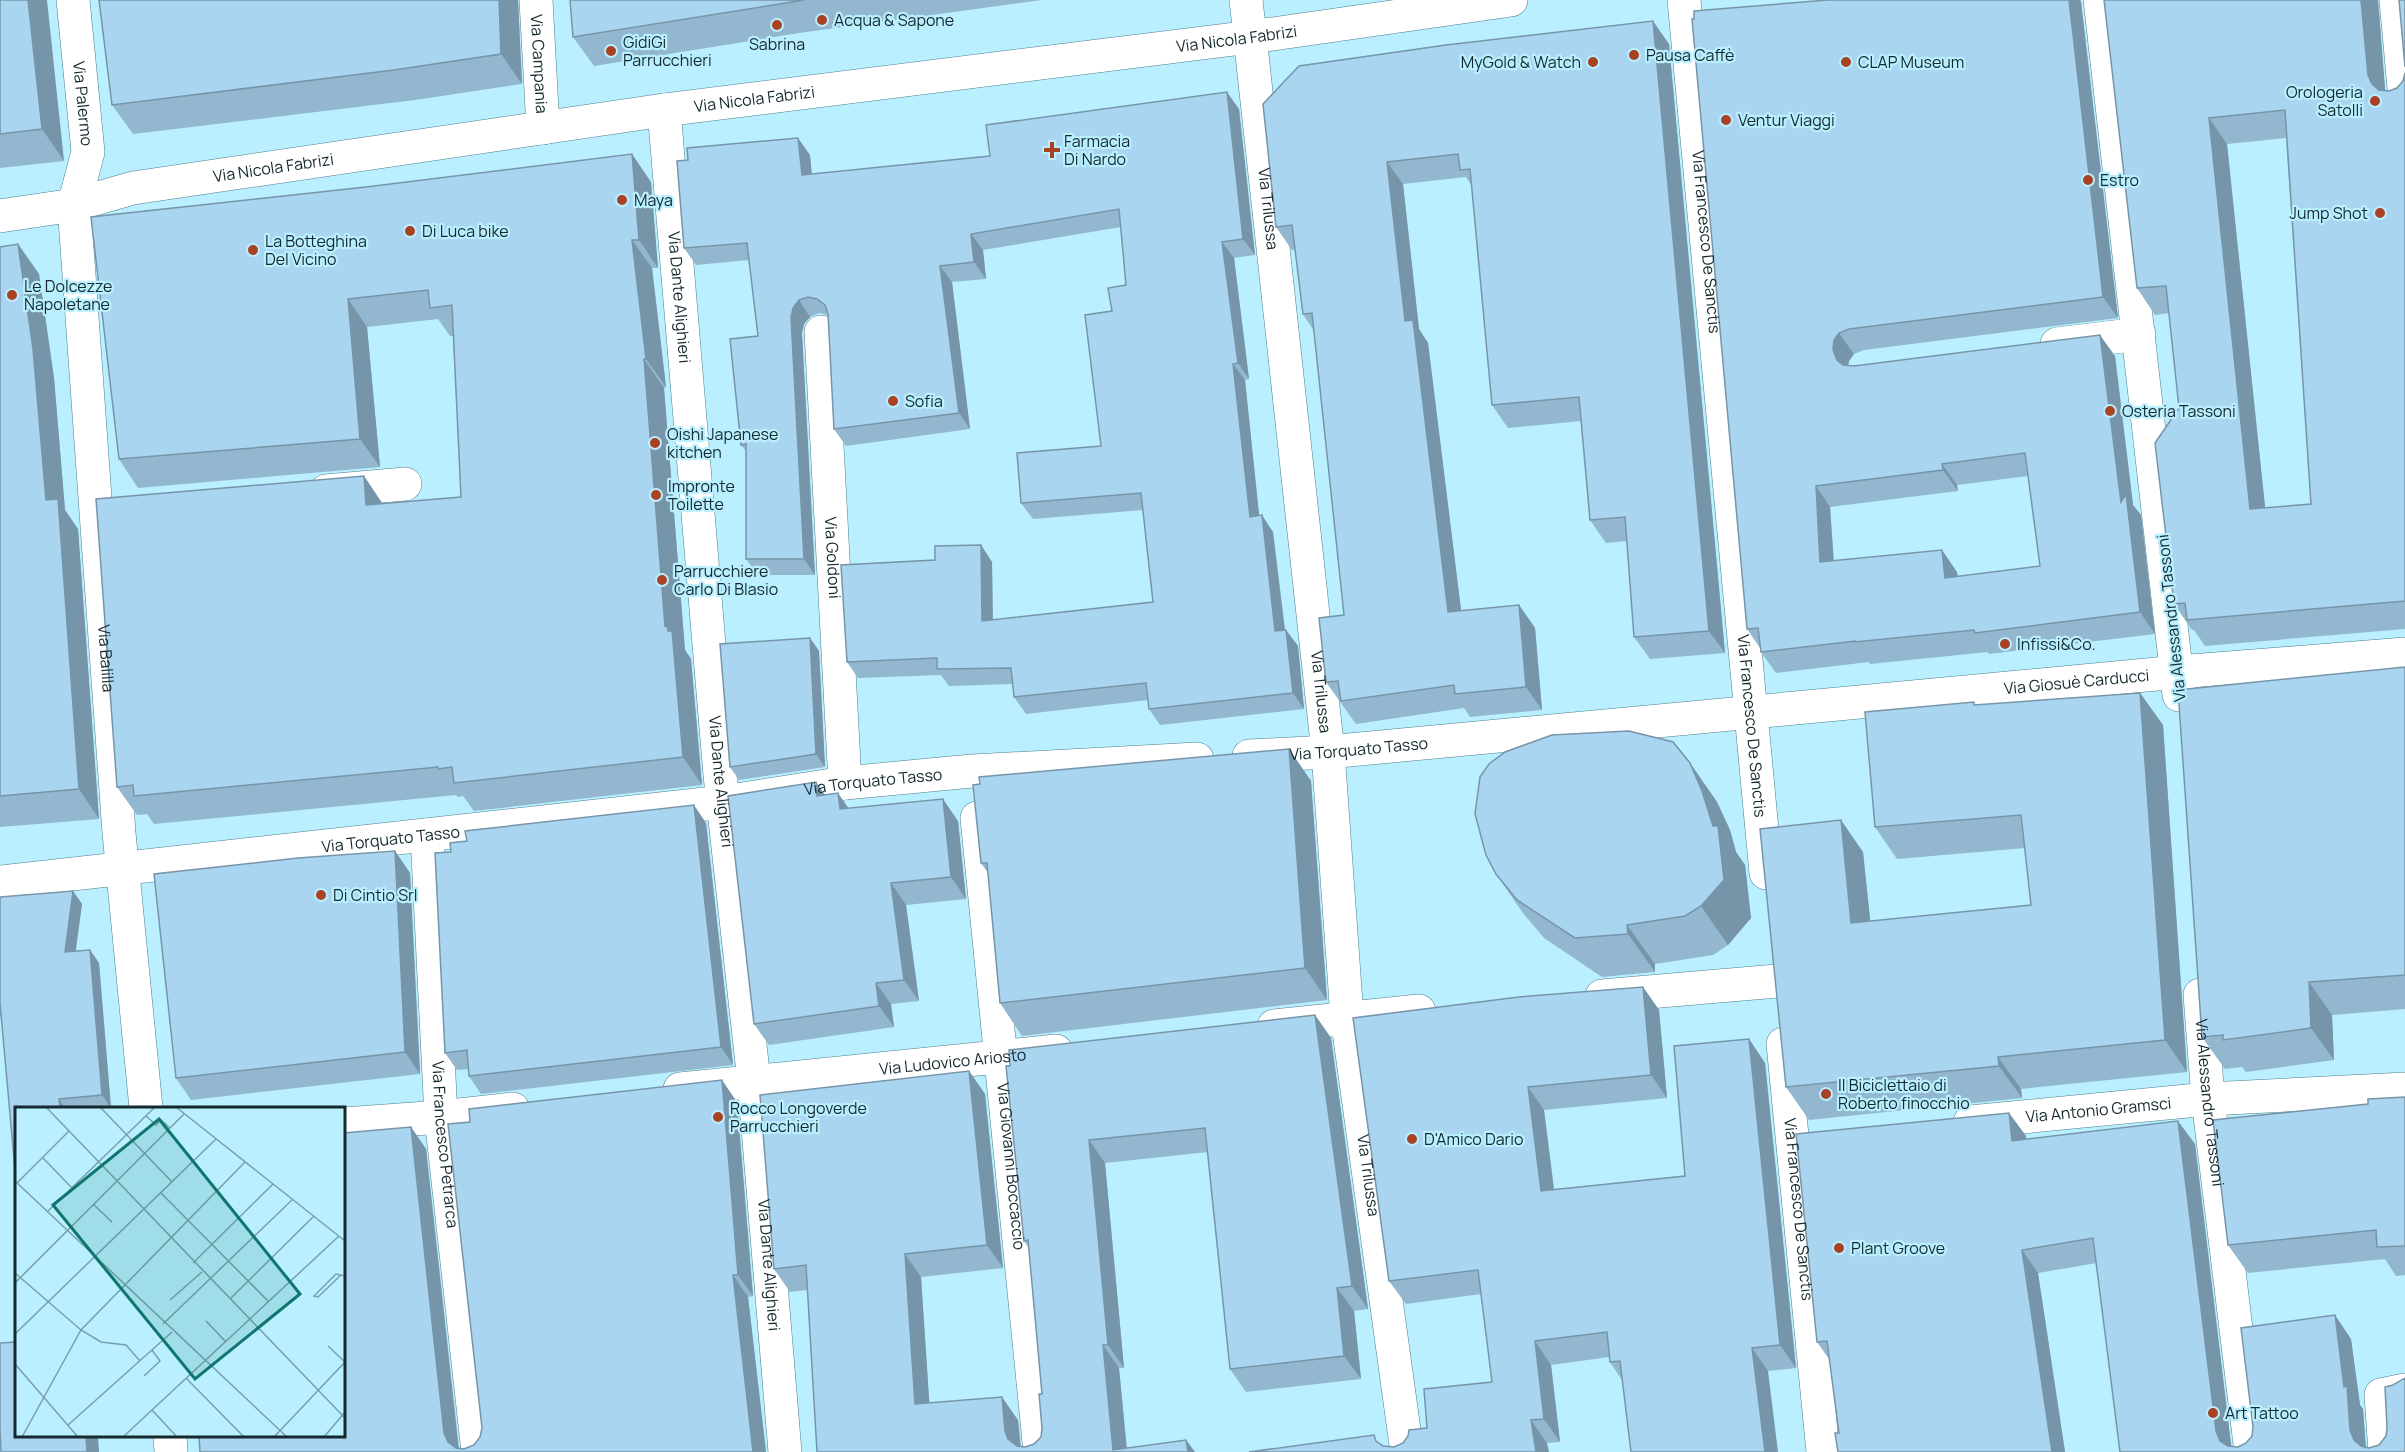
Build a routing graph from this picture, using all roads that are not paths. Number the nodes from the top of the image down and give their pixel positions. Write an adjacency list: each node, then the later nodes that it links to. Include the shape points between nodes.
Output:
1 (73, 0): 12 (street, Via Palermo, via 88,153)
2 (536, 0): 11 (street, Via Campania)
3 (1246, 0): 8 (street, Via Trilussa)
4 (1512, 0): 8 (street, Via Nicola Fabrizi)
5 (1684, 0): 23 (street, Via Francesco De Sanctis)
6 (2100, 0): 15 (street, Via Alessandro Tassoni)
7 (2396, 0): 9 (street)
8 (1251, 37): 10 (street, Via Nicola Fabrizi); 25 (street, Via Trilussa)
9 (2405, 99)
10 (664, 110): 11 (street, Via Nicola Fabrizi); 28 (street, Via Dante Alighieri)
11 (543, 128): 12 (street, Via Nicola Fabrizi, via 133,188)
12 (74, 205): 13 (street, Via Nicola Fabrizi); 20 (street, Via Balilla)
13 (0, 216)
14 (821, 332): 27 (street, Via Goldoni)
15 (2139, 334): 16 (street); 22 (street, Via Alessandro Tassoni)
16 (2032, 348)
17 (405, 484): 18 (street)
18 (297, 493)
19 (130, 507): 20 (street)
20 (96, 510): 30 (street, Via Balilla)
21 (2405, 654): 22 (street, Via Giosuè Carducci)
22 (2178, 672): 23 (street, Via Giosuè Carducci); 24 (street, Via Alessandro Tassoni)
23 (1749, 713): 25 (street, Via Torquato Tasso); 32 (street, Via Francesco De Sanctis)
24 (2181, 720)
25 (1328, 752): 26 (street, Via Torquato Tasso); 38 (street, Via Trilussa)
26 (972, 771): 27 (street, Via Torquato Tasso); 41 (street, Via Giovanni Boccaccio)
27 (845, 783): 28 (street, Via Torquato Tasso)
28 (723, 802): 29 (street, Via Torquato Tasso); 42 (street, Via Dante Alighieri)
29 (427, 835): 30 (street, Via Torquato Tasso); 48 (street, Via Francesco Petrarca)
30 (122, 870): 31 (street, Via Torquato Tasso); 47 (street, Via Balilla)
31 (0, 882)
32 (1768, 900)
33 (1773, 946): 35 (street, Via Francesco De Sanctis)
34 (2199, 969): 45 (street, Via Alessandro Tassoni)
35 (1777, 981): 36 (street); 52 (street, Via Francesco De Sanctis)
36 (1574, 998)
37 (1443, 1009): 38 (street)
38 (1347, 1017): 39 (street); 59 (street, Via Trilussa)
39 (1243, 1029)
40 (1081, 1048): 41 (street, Via Ludovico Ariosto)
41 (1000, 1057): 42 (street, Via Ludovico Ariosto); 58 (street, Via Giovanni Boccaccio)
42 (754, 1081): 44 (street, Via Ludovico Ariosto); 57 (street, Via Dante Alighieri)
43 (2405, 1089): 45 (street, Via Antonio Gramsci)
44 (650, 1093)
45 (2208, 1099): 50 (street, Via Antonio Gramsci); 61 (street, Via Alessandro Tassoni)
46 (546, 1105): 48 (street)
47 (146, 1107)
48 (441, 1117): 49 (street); 56 (street, Via Francesco Petrarca)
49 (345, 1124)
50 (1946, 1125)
51 (1828, 1137): 52 (street)
52 (1792, 1140): 60 (street, Via Francesco De Sanctis)
53 (2405, 1390): 62 (street, via 2381,1395)
54 (170, 1437): 55 (street)
55 (171, 1452)
56 (478, 1452)
57 (785, 1452)
58 (1040, 1452)
59 (1407, 1452)
60 (1823, 1452)
61 (2251, 1452)
62 (2385, 1452)

